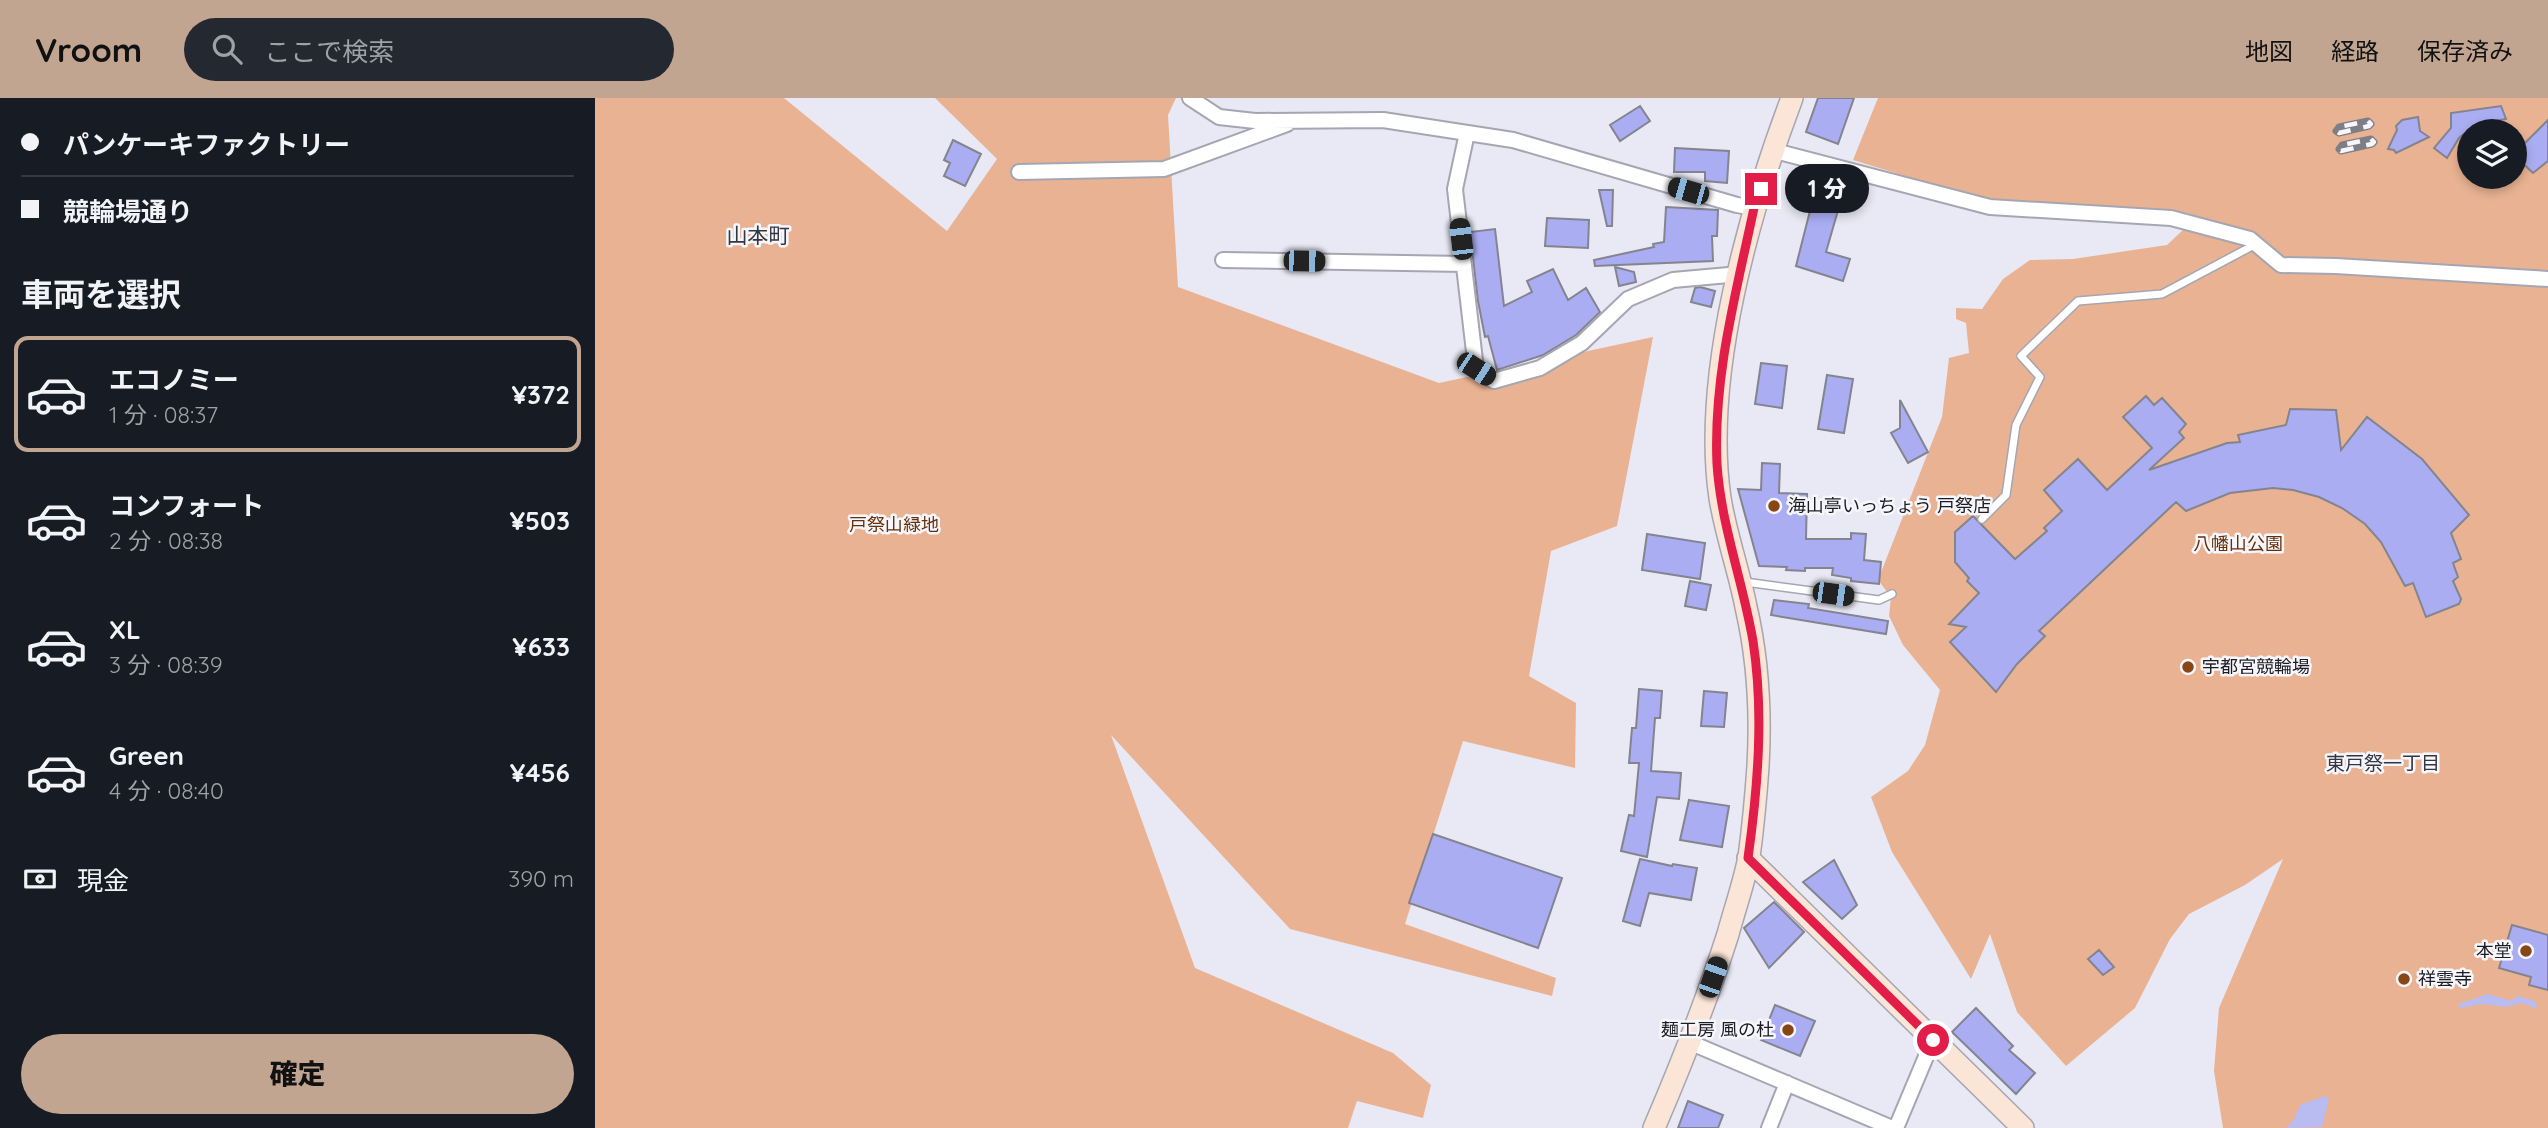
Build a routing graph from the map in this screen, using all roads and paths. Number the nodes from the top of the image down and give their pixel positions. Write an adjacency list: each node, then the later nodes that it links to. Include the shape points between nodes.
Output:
1 (1190, 98): 3 (street, via 1219,117)
2 (1792, 98): 5 (street)
3 (1300, 119): 4 (street, via 1383,120); 6 (street, via 1164,169)
4 (1467, 133): 7 (street, via 1513,140); 10 (street, via 1455,188)
5 (1775, 151): 7 (street); 8 (street, via 1990,207 2171,218)
6 (1020, 172)
7 (1754, 208): 11 (street)
8 (2256, 244): 12 (street, via 2281,265); 13 (lane, via 2162,294 2078,301 2021,356 2040,377 2016,425 2006,495)
9 (1223, 260): 10 (street)
10 (1464, 264): 11 (street, via 1476,369 1495,381 1540,368 1582,343 1628,299 1673,280)
11 (1739, 274): 14 (street, via 1725,342 1716,424 1720,498)
12 (2548, 279)
13 (1982, 519)
14 (1740, 581): 15 (lane, via 1879,600); 16 (street, via 1757,678 1758,764)
15 (1892, 594)
16 (1748, 858): 17 (street); 18 (street, via 1721,955)
17 (1933, 1040): 22 (street); 23 (street)
18 (1689, 1042): 19 (street); 20 (street)
19 (1787, 1083): 21 (street); 22 (street)
20 (1654, 1128)
21 (1769, 1128)
22 (1894, 1128)
23 (2023, 1128)

